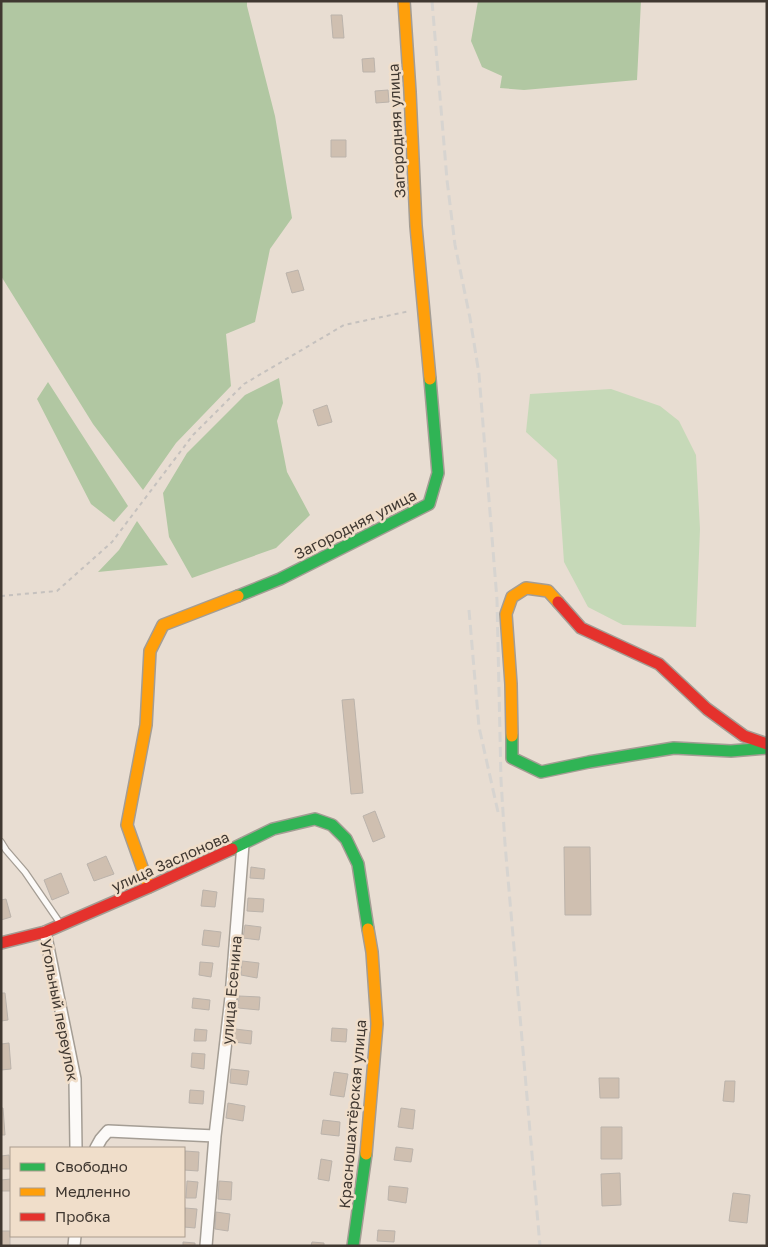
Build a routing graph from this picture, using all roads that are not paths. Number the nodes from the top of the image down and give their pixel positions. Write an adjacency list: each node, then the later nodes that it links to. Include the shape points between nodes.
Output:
1 (404, 1): 6 (street, Загородняя улица, via 416,226 438,473 428,504 280,580 163,625 150,651 146,725 127,825)
2 (767, 746): 2 (street, via 731,751 674,748 541,772 512,758 506,614 512,597 526,588 548,591 580,628 659,664 707,709 744,736)
3 (346, 839): 5 (street, улица Заслонова, via 332,825 315,819 273,829); 14 (street, Красношахтёрская улица, via 358,864 372,952 377,1024 367,1149)
4 (1, 842): 7 (lane)
5 (244, 844): 6 (street, улица Заслонова); 10 (street, улица Есенина)
6 (149, 887): 7 (street, улица Заслонова)
7 (62, 925): 8 (street, улица Заслонова)
8 (45, 932): 9 (street, улица Заслонова); 11 (street, Угольный переулок, via 75,1078)
9 (1, 943)
10 (215, 1136): 12 (street, via 108,1131); 13 (street)
11 (76, 1147)
12 (97, 1147)
13 (206, 1246)
14 (353, 1246)

